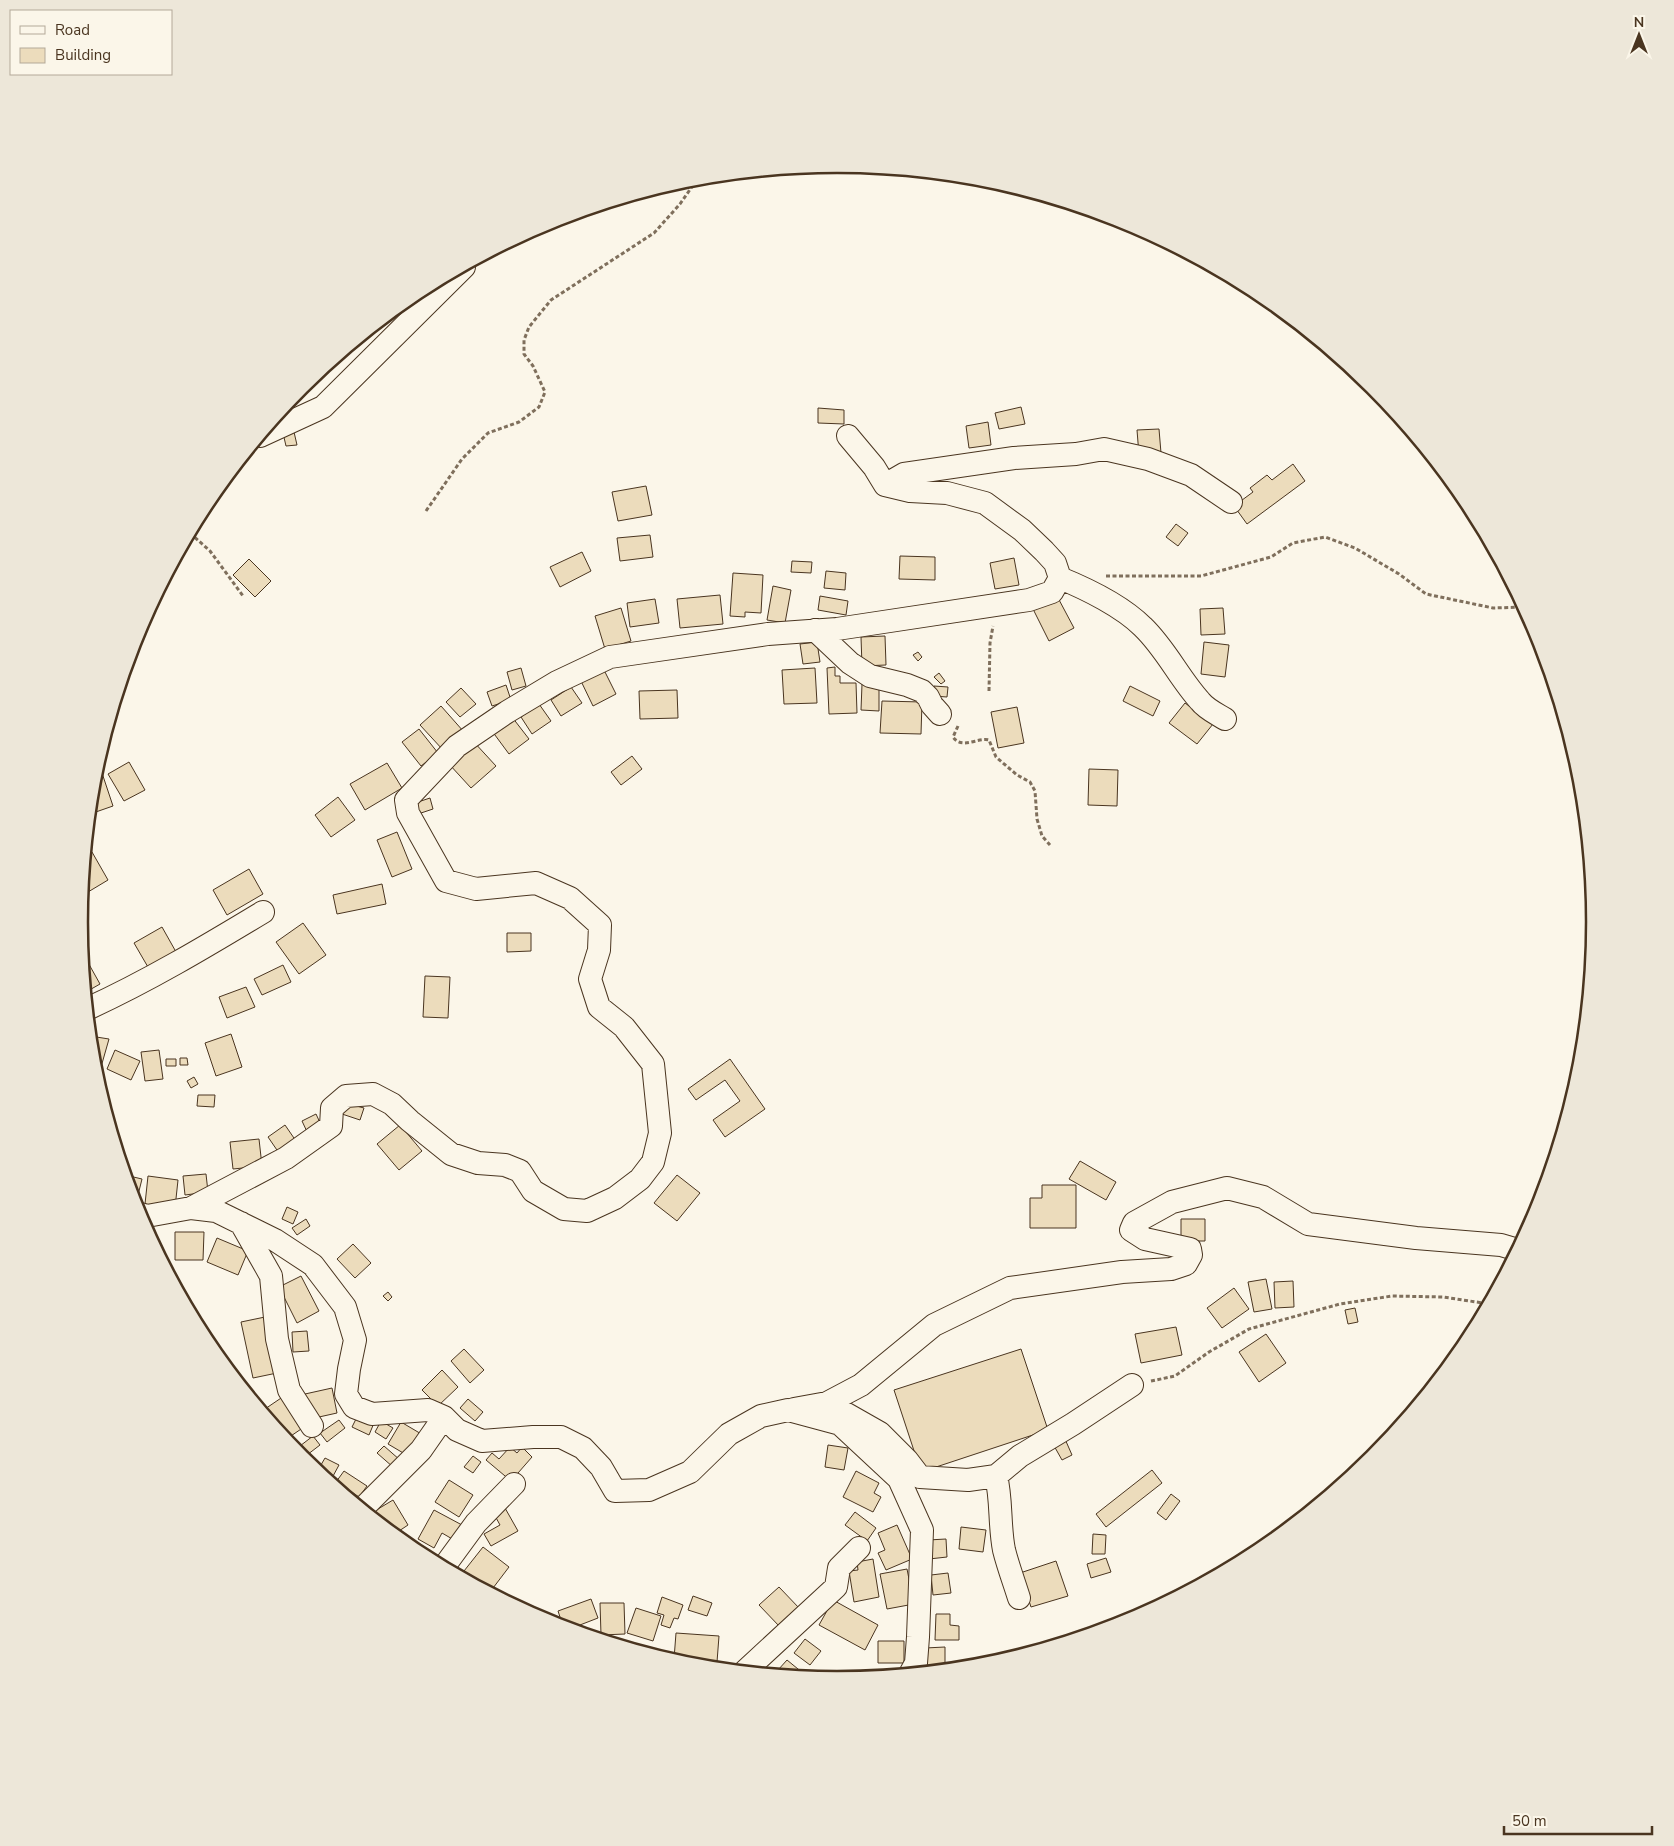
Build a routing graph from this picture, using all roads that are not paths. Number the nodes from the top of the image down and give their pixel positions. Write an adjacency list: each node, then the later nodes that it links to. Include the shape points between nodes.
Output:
1 (448, 283): 2 (street, via 323,407)
2 (272, 431)
3 (848, 436): 4 (street)
4 (885, 484): 5 (street, via 904,474 1104,449 1148,459 1191,475); 6 (street, via 910,491 947,493 985,503 1044,551 1055,563)
5 (1231, 502)
6 (1060, 578): 7 (street, via 1052,592 1029,600); 9 (street, via 1080,586 1143,627 1201,703)
7 (815, 630): 8 (street, via 850,663 870,676 922,691); 12 (street, via 610,657 557,682 458,746 406,800 408,813 446,881 476,889 536,883 570,898 600,925 599,950 590,979 598,1007 624,1027 653,1064 660,1133 653,1162 640,1179 615,1198 587,1211 564,1209 533,1191 520,1171 451,1154 392,1104 373,1094 346,1096 332,1108 331,1126 286,1158)
8 (940, 714)
9 (1225, 719)
10 (263, 912): 11 (street, via 190,957)
11 (93, 1006)
12 (191, 1208): 13 (street); 14 (street, via 216,1211)
13 (148, 1216)
14 (241, 1223): 19 (street, via 313,1265 345,1307 355,1340 346,1394 354,1408 372,1414 428,1410); 20 (street, via 271,1276 277,1339 289,1390)
15 (1512, 1248): 17 (street, via 1308,1224 1263,1197 1227,1188 1172,1202 1134,1223 1132,1230 1145,1239 1190,1249 1191,1255 1186,1264 1171,1269 1122,1272 1010,1288 934,1325 861,1385)
16 (1132, 1385): 21 (street, via 1020,1456)
17 (827, 1403): 18 (street); 21 (street, via 880,1434 920,1477 968,1480)
18 (788, 1410): 19 (street, via 761,1416 729,1434 690,1472 648,1490 615,1491 601,1467 583,1448 561,1437 482,1441 457,1430); 28 (street, via 840,1424 899,1479 922,1530 918,1637)
19 (444, 1417): 23 (street, via 421,1450)
20 (312, 1426)
21 (996, 1476): 26 (street, via 1004,1550)
22 (514, 1484): 25 (street, via 476,1523)
23 (366, 1505)
24 (859, 1548): 27 (street, via 839,1568 836,1587)
25 (447, 1563)
26 (1019, 1598)
27 (749, 1667)
28 (913, 1668)

